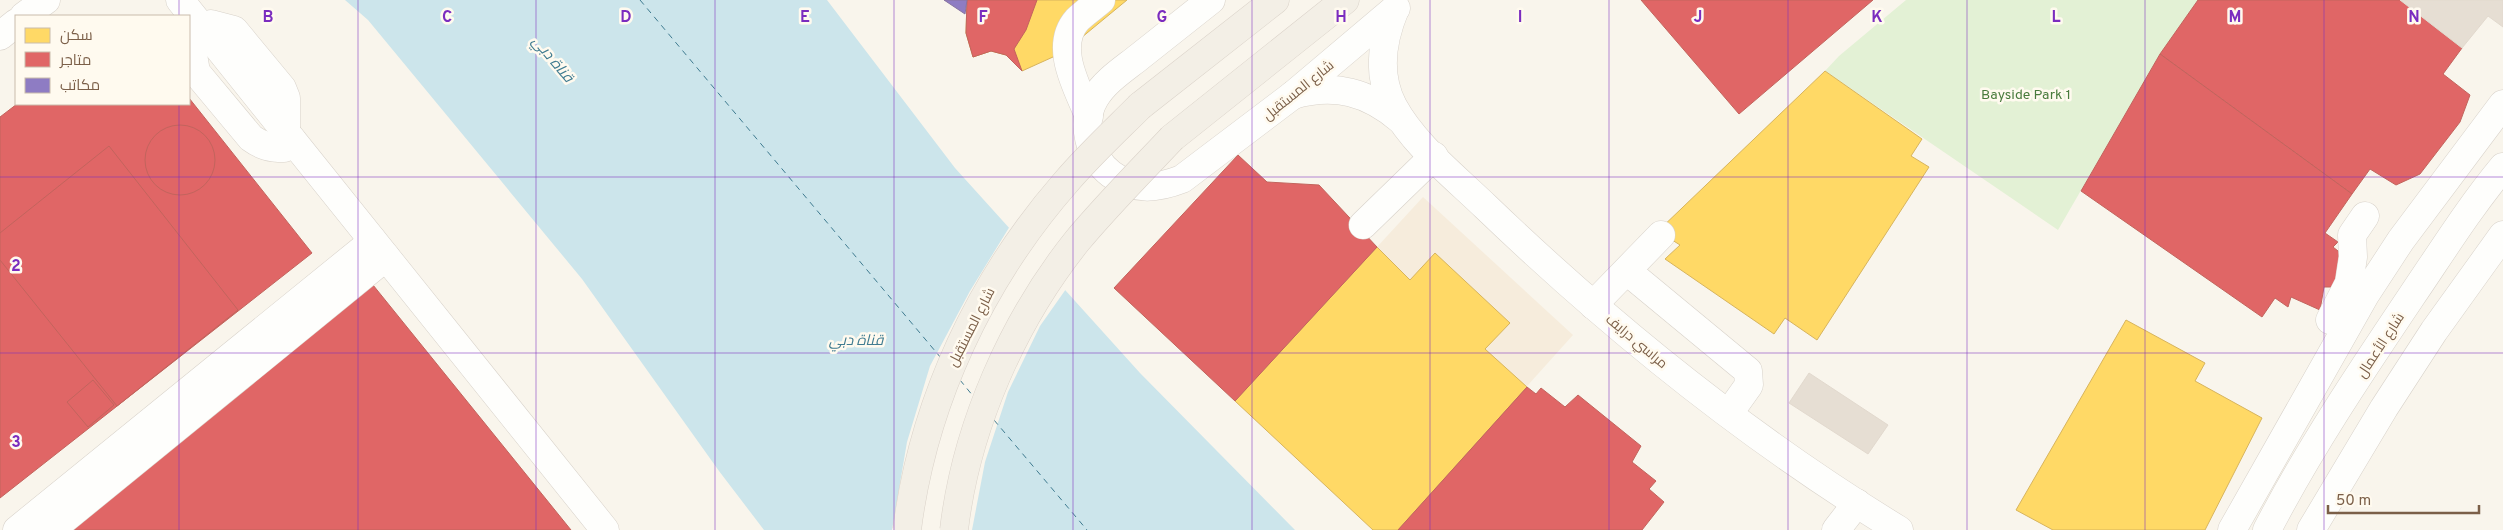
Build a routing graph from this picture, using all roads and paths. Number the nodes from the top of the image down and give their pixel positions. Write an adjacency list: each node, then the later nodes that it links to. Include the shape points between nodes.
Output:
1 (168, 0): 7 (street)
2 (1101, 0): 12 (street, via 1076,21 1067,44 1067,57)
3 (1211, 0): 12 (street, شارع المستقبل, via 1105,86 1094,99)
4 (1274, 0): 30 (main road, شارع المستقبل, bridge, via 1140,106 1065,183 1014,250 989,290 947,375 919,465)
5 (1345, 0): 31 (main road, bridge, via 1172,138 1076,242 1027,316 1007,355 975,438)
6 (1401, 5): 10 (street, شارع المستقبل); 13 (street, مراسي درايف, via 1387,27 1383,66 1392,104)
7 (192, 15): 14 (street, via 234,30 282,88 286,98); 14 (street, via 194,27 190,37 196,72 251,138 262,146 284,148)
8 (15, 24): 9 (street)
9 (0, 36)
10 (1293, 95): 12 (street, شارع المستقبل, via 1182,179 1162,187 1141,188 1121,181 1104,168 1090,144); 13 (street, مراسي درايف, via 1326,89 1351,92 1375,100)
11 (2503, 104): 21 (street)
12 (1089, 116)
13 (1402, 120): 15 (street, مراسي درايف)
14 (289, 137): 20 (street)
15 (1434, 156): 17 (street); 23 (street, مراسي درايف)
16 (2503, 167): 35 (street, شارع الأعمال, via 2463,220 2372,356 2309,454)
17 (1363, 225)
18 (1661, 235): 22 (street)
19 (2503, 235): 36 (street, via 2434,331)
20 (379, 249): 27 (street); 28 (street); 29 (street)
21 (2394, 250): 24 (street); 24 (street, via 2354,223 2352,270 2322,342)
22 (1627, 271): 23 (street); 25 (street, via 1748,371 1749,385)
23 (1594, 305): 25 (street, مراسي درايف)
24 (2319, 373): 34 (street)
25 (1729, 413): 26 (street, مراسي درايف)
26 (1857, 503): 32 (street); 33 (street, مراسي درايف)
27 (16, 530)
28 (51, 530)
29 (605, 530)
30 (907, 530)
31 (954, 530)
32 (1836, 530)
33 (1899, 530)
34 (2232, 530)
35 (2267, 530)
36 (2311, 530)

